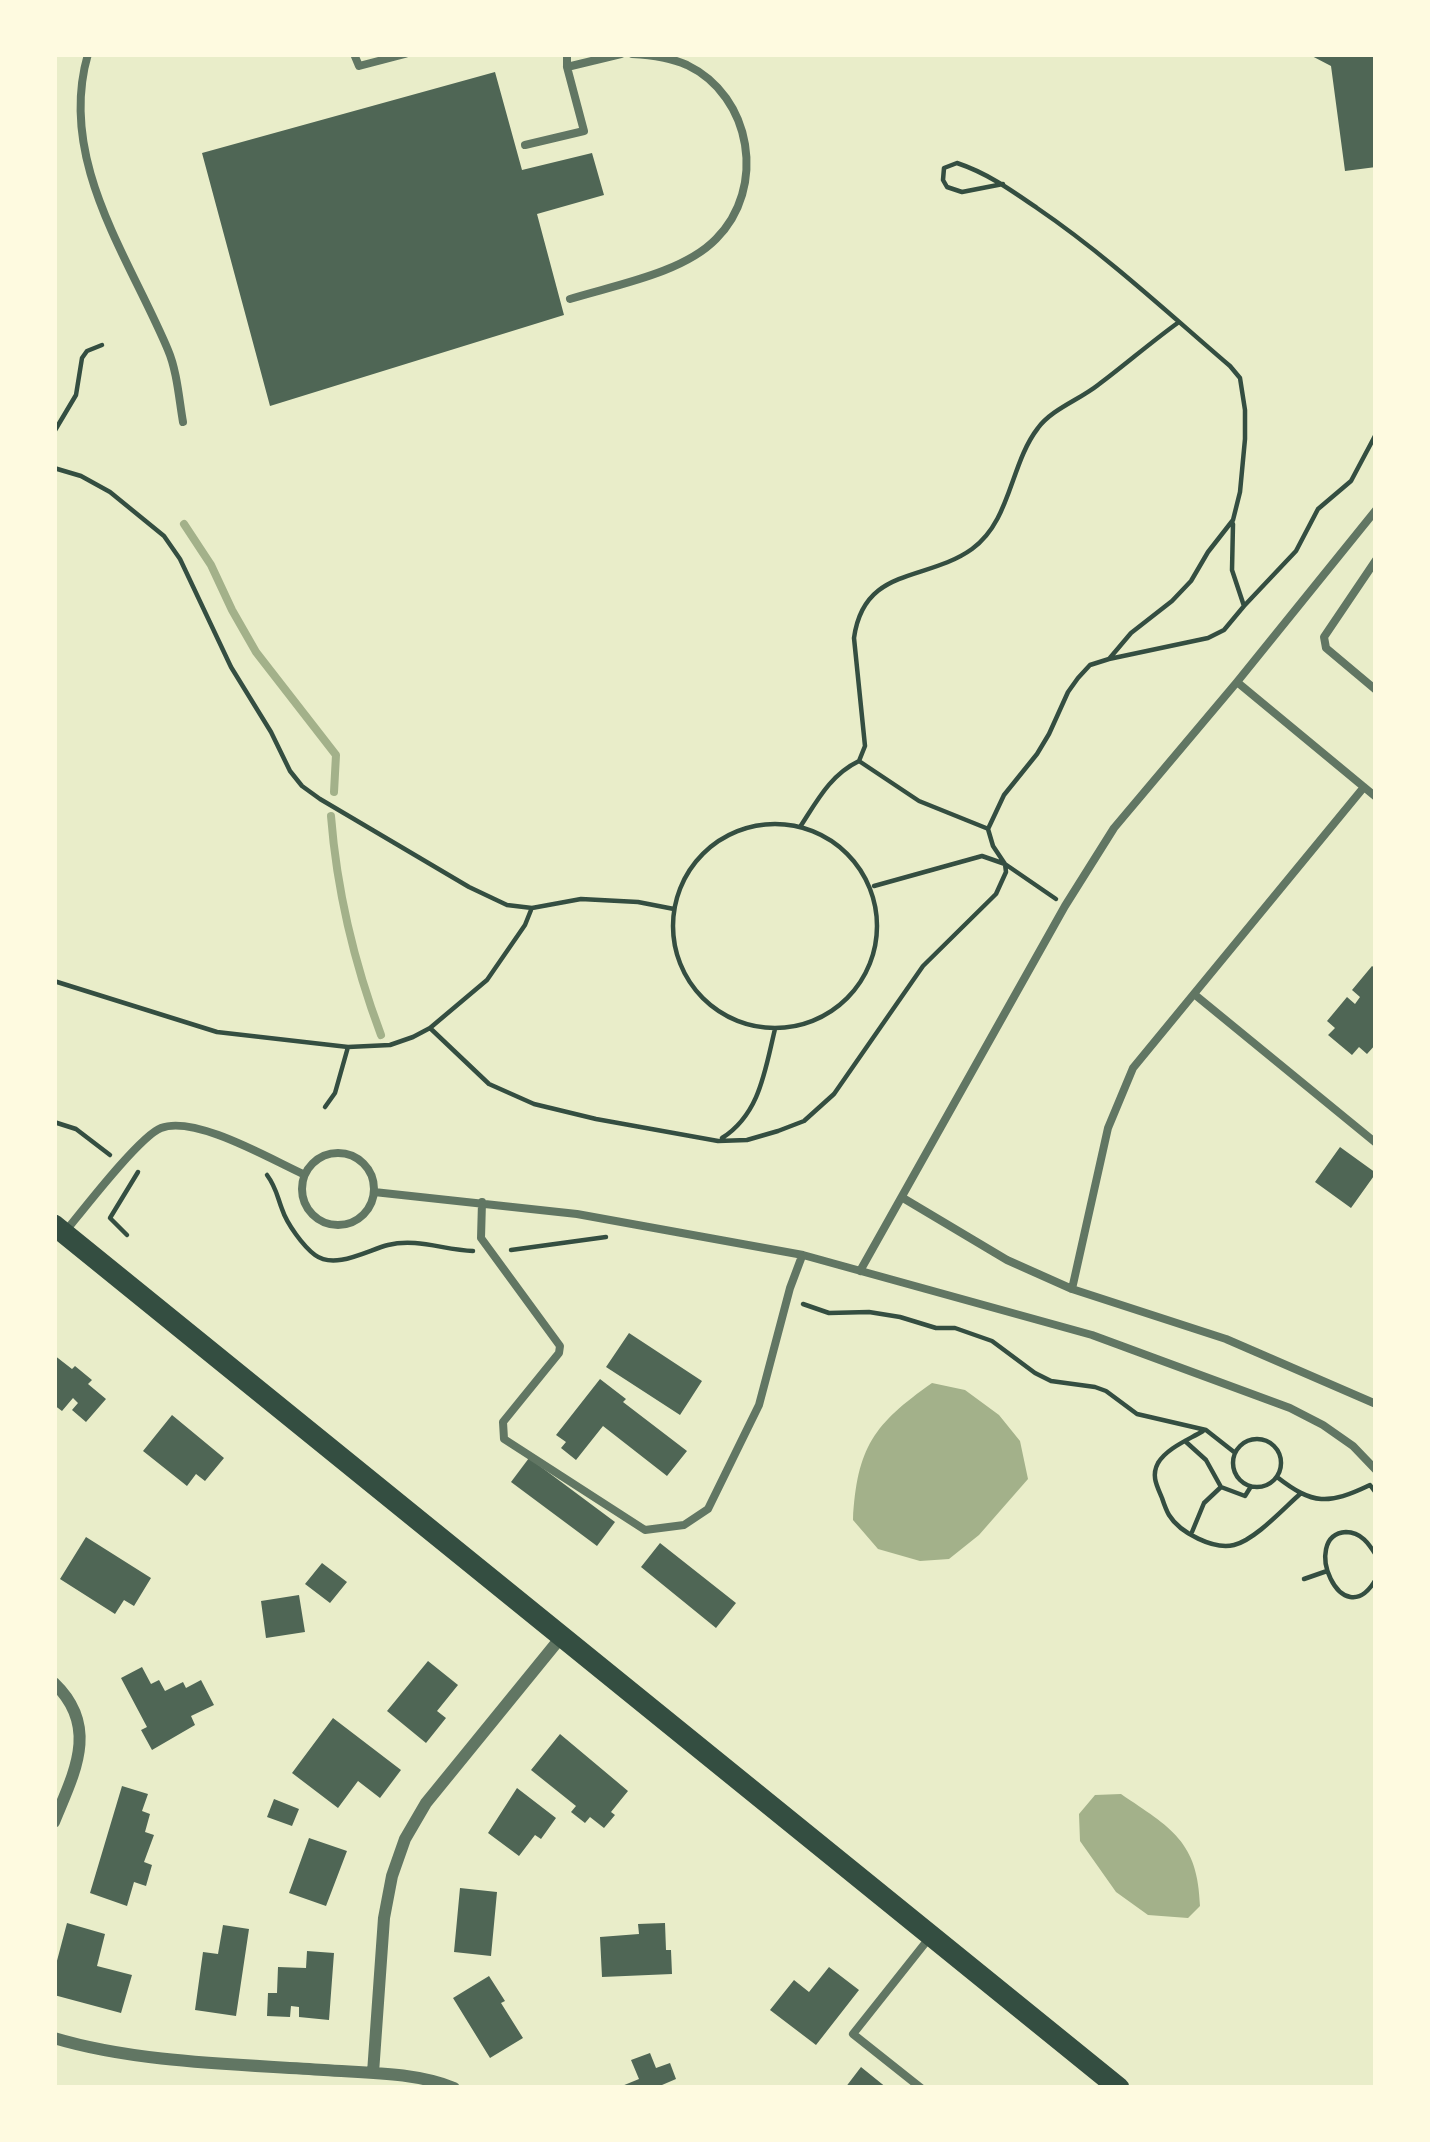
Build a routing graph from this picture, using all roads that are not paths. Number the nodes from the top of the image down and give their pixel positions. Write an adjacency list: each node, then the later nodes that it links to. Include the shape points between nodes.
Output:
1 (88, 54): 10 (lane, via 80,125 98,199 170,354)
2 (354, 54): 3 (lane, via 359,66)
3 (405, 54)
4 (567, 54): 7 (lane)
5 (621, 54): 7 (lane)
6 (632, 54): 9 (lane, via 687,65 714,83 737,114 746,184 715,241 681,263)
7 (567, 67): 8 (lane, via 584,131)
8 (525, 145)
9 (570, 299)
10 (183, 422)
11 (1376, 510): 12 (lane)
12 (1365, 524): 13 (lane); 15 (lane)
13 (1376, 532)
14 (1376, 560): 16 (lane, via 1324,637 1326,648)
15 (1237, 682): 17 (lane); 23 (lane, via 1114,828)
16 (1376, 691)
17 (1364, 787): 18 (lane); 19 (lane)
18 (1376, 797)
19 (1194, 994): 20 (lane); 28 (lane, via 1133,1068 1108,1128)
20 (1376, 1143)
21 (303, 1174): 22 (lane, via 327,1154 347,1153 367,1167); 22 (lane, via 304,1204 331,1225 357,1220); 25 (lane, via 202,1128 159,1128)
22 (374, 1192): 24 (lane)
23 (903, 1198): 27 (lane); 28 (lane)
24 (482, 1202): 26 (lane); 26 (lane, via 481,1238 560,1346 503,1422 504,1439 645,1530 684,1525 708,1509 759,1405)
25 (59, 1229): 31 (main road)
26 (802, 1256): 27 (lane)
27 (860, 1270): 30 (lane, via 1093,1335 1290,1408)
28 (1072, 1289): 29 (lane, via 1226,1339)
29 (1376, 1404)
30 (1376, 1469)
31 (562, 1636): 34 (main road); 36 (street, via 405,1839 384,1918)
32 (54, 1683): 33 (street, via 79,1719 81,1741)
33 (54, 1822)
34 (931, 1936): 38 (lane, via 853,2034); 39 (main road)
35 (54, 2038): 36 (street, via 198,2062)
36 (374, 2073): 37 (street)
37 (454, 2088)
38 (921, 2088)
39 (1119, 2088)

